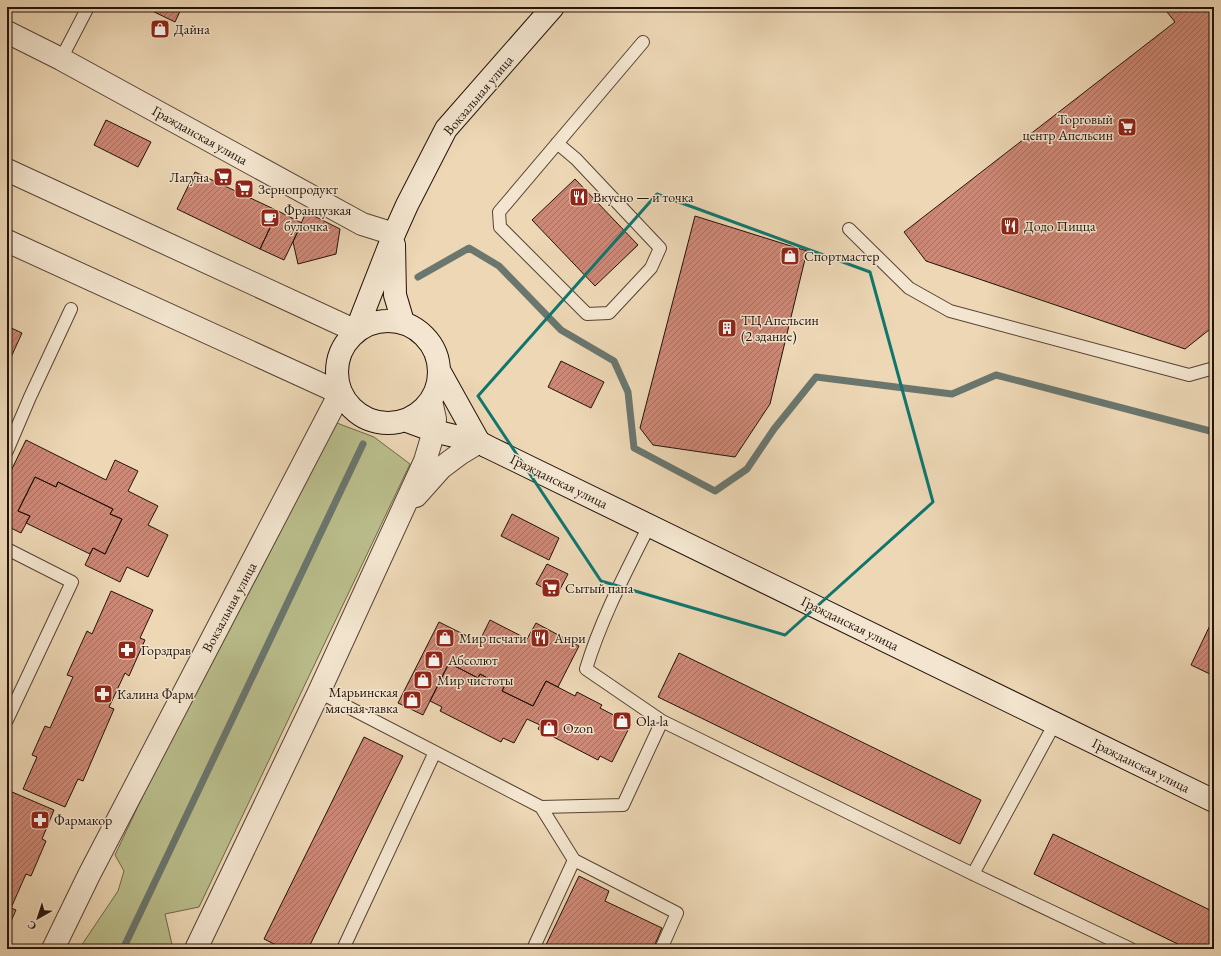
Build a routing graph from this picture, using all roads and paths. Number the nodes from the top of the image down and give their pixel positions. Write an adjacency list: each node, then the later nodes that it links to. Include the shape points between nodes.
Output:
1 (88, 7): 5 (lane)
2 (552, 7): 9 (street, Вокзальная улица, via 446,129)
3 (7, 32): 5 (street, Гражданская улица)
4 (643, 42): 6 (lane)
5 (61, 59): 9 (street, Гражданская улица, via 362,224)
6 (557, 143): 6 (lane, via 499,212 500,227 587,314 609,313 652,268 660,248 576,159)
7 (7, 170): 13 (street)
8 (849, 229): 14 (lane, via 909,288 950,311 1189,375)
9 (394, 234): 12 (street, Вокзальная улица, via 395,295); 13 (street, Вокзальная улица)
10 (7, 241): 16 (street)
11 (71, 309): 21 (lane)
12 (403, 322): 13 (street, Вокзальная улица, via 386,320); 15 (street, Вокзальная улица, via 418,330 430,341 437,356)
13 (356, 331): 16 (street, Вокзальная улица, via 342,349 336,371)
14 (1214, 368)
15 (440, 372): 17 (street, Вокзальная улица, via 438,387); 20 (street)
16 (340, 393): 18 (street, Вокзальная улица, via 349,406 375,423); 34 (street, Вокзальная улица)
17 (431, 401): 18 (street, Вокзальная улица, via 420,413); 19 (street, via 435,419)
18 (407, 421): 19 (street, Гражданская улица)
19 (434, 431): 20 (street, Гражданская улица); 22 (street, via 425,461)
20 (483, 444): 22 (street, via 461,453 441,468); 23 (street, Гражданская улица)
21 (7, 450)
22 (399, 516): 25 (street)
23 (649, 526): 27 (lane, via 594,644 586,669); 28 (street, Гражданская улица)
24 (7, 549): 26 (lane, via 72,582)
25 (318, 692): 29 (lane); 35 (street)
26 (7, 720)
27 (662, 721): 31 (lane, via 623,805); 33 (lane)
28 (1055, 723): 30 (street, Гражданская улица); 33 (lane)
29 (435, 752): 31 (lane); 36 (lane)
30 (1214, 801)
31 (541, 807): 32 (lane)
32 (574, 860): 37 (lane); 38 (lane, via 678,913)
33 (973, 874): 39 (lane)
34 (53, 949)
35 (196, 949)
36 (343, 949)
37 (533, 949)
38 (661, 949)
39 (1131, 949)

